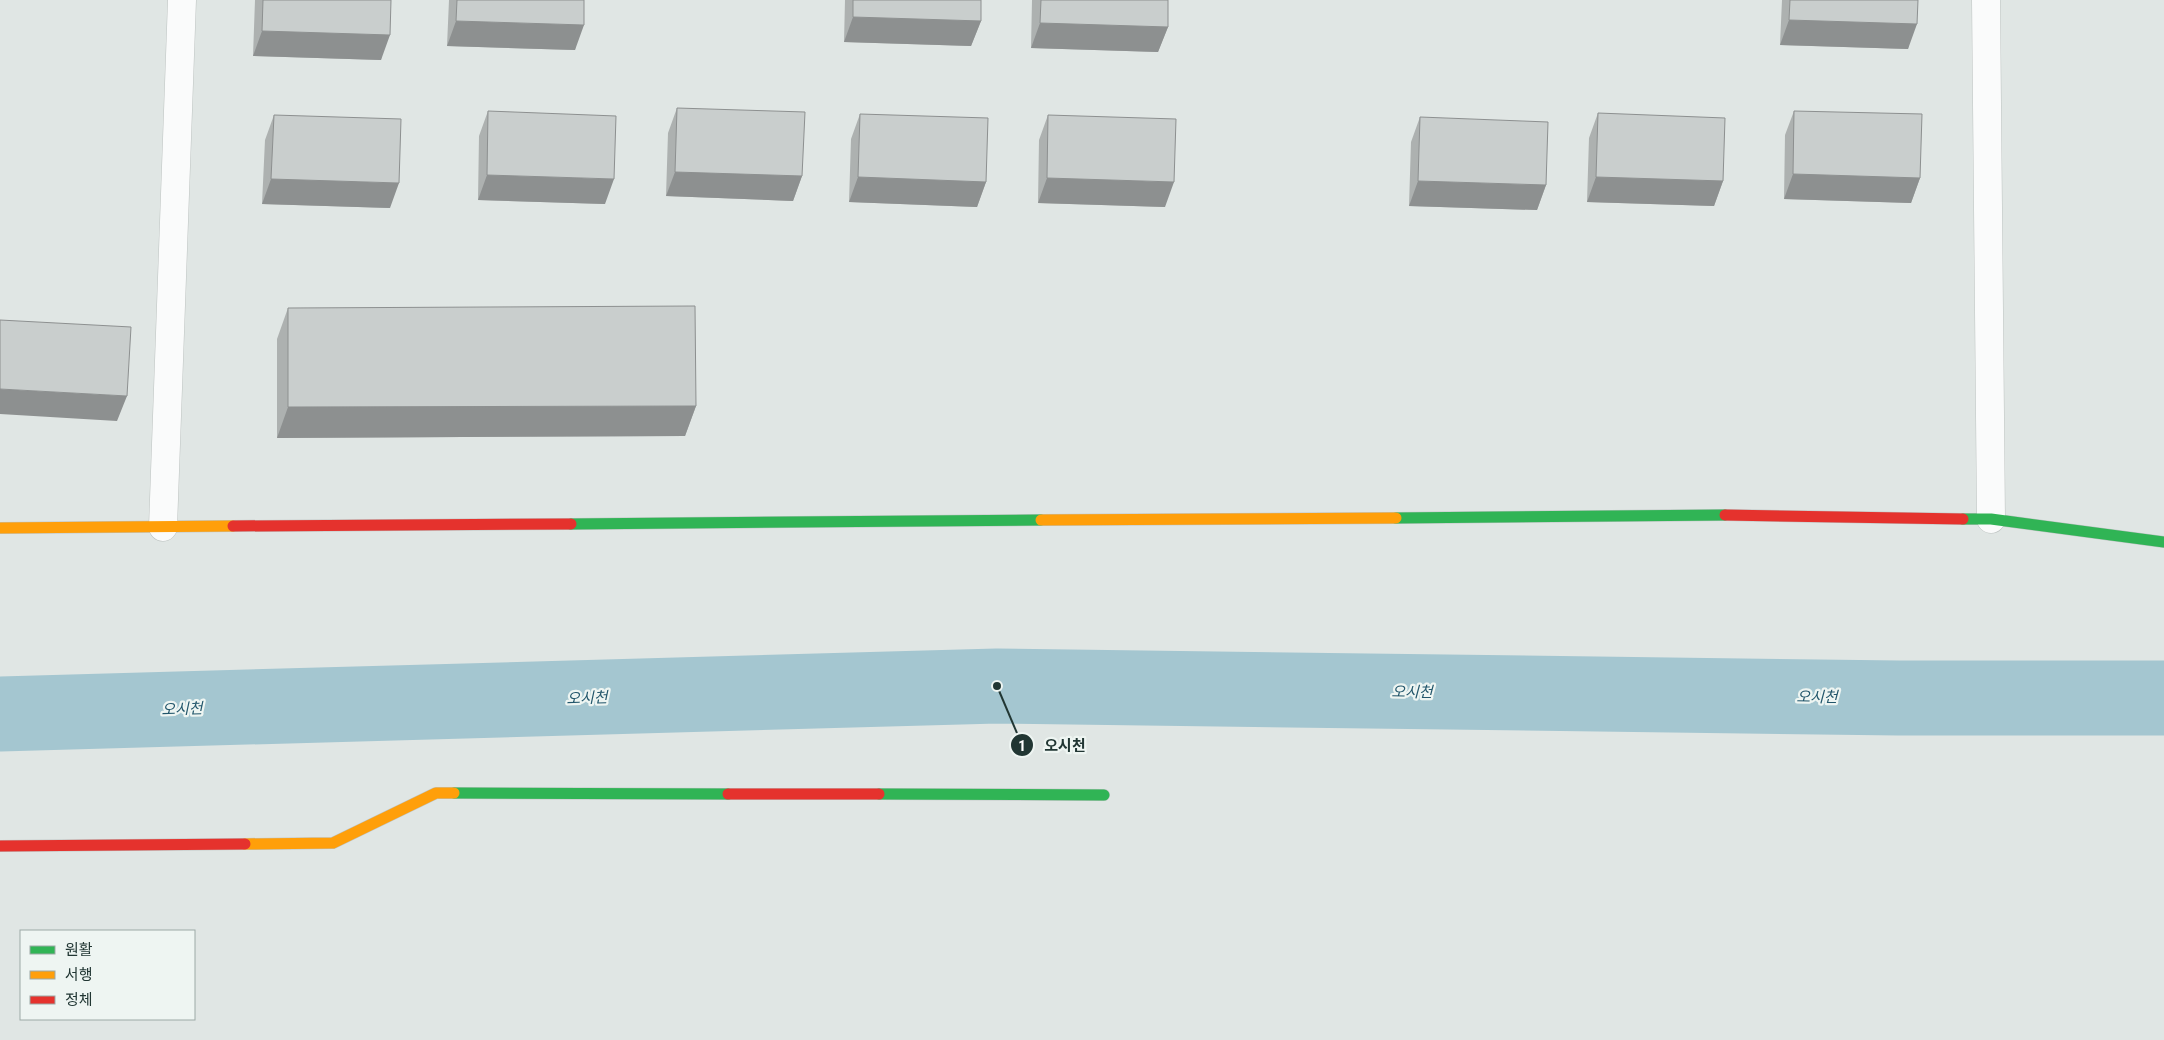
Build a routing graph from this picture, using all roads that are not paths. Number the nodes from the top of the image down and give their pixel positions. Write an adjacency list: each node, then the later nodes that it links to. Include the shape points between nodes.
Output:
1 (182, 0): 4 (street)
2 (1986, 0): 3 (street)
3 (1991, 519): 4 (main road, via 1766,515); 6 (main road)
4 (164, 527): 5 (main road)
5 (0, 528)
6 (2164, 542)
7 (1104, 795): 8 (main road, via 436,793 332,843)
8 (0, 846)

